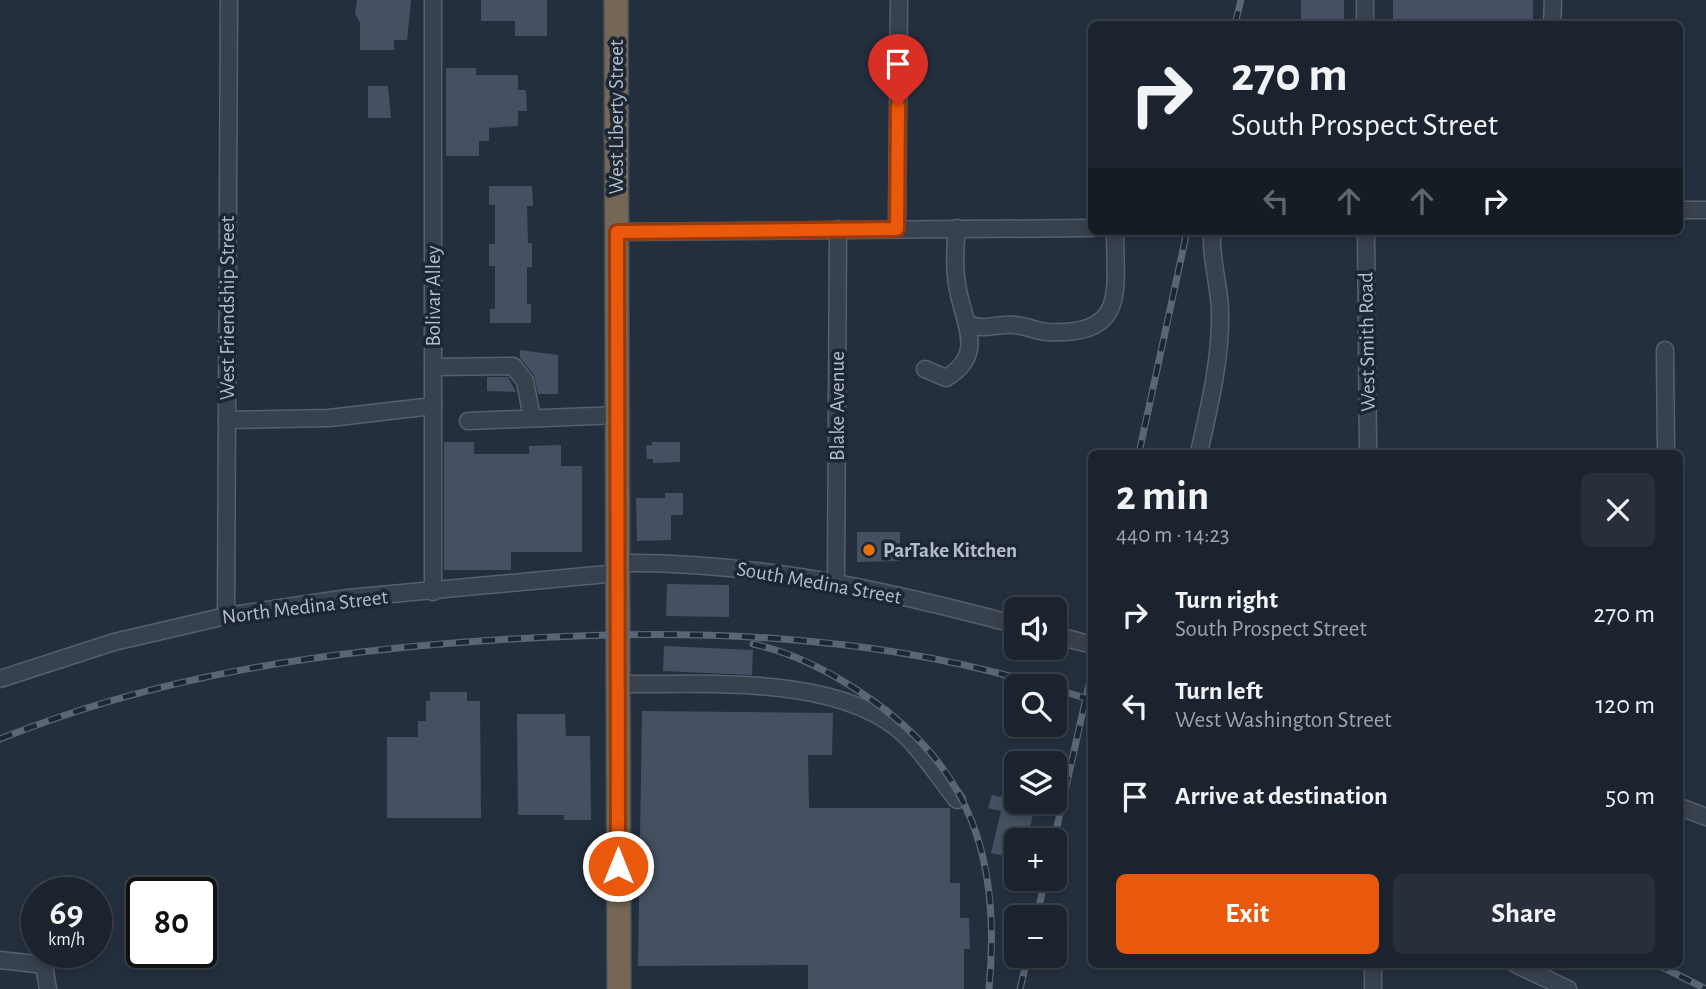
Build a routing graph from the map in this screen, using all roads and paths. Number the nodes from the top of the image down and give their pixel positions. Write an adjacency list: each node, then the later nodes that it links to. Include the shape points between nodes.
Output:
1 (229, 0): 26 (street, West Friendship Street)
2 (433, 0): 21 (street, Bolivar Alley)
3 (615, 0): 15 (highway, West Liberty Street)
4 (899, 0): 14 (street)
5 (1366, 0): 7 (street)
6 (1553, 0): 8 (street)
7 (1366, 21)
8 (1552, 21)
9 (1683, 210): 10 (street)
10 (1706, 210)
11 (957, 228): 12 (street); 14 (street); 19 (street, via 957,285)
12 (1088, 228)
13 (838, 229): 14 (street); 15 (street); 32 (street, Blake Avenue)
14 (897, 229)
15 (617, 232): 24 (highway, West Liberty Street)
16 (1115, 235): 19 (street, via 1115,302 1097,325 1076,332 1044,332 1014,325 976,328)
17 (1212, 235): 28 (street, via 1221,310 1216,372)
18 (1366, 235): 29 (street, West Smith Road)
19 (968, 324): 22 (street, via 969,354 964,368 946,379)
20 (1665, 350): 30 (street)
21 (433, 367): 23 (street, Bolivar Alley); 25 (street, via 513,366 525,381)
22 (925, 369)
23 (433, 406): 26 (street, via 329,418); 33 (street, Bolivar Alley)
24 (618, 415): 25 (street); 31 (highway, West Liberty Street)
25 (532, 418): 27 (street)
26 (227, 420): 34 (street, West Friendship Street)
27 (468, 421)
28 (1200, 450)
29 (1368, 450)
30 (1666, 450)
31 (618, 568): 32 (street, South Medina Street, via 683,562); 33 (street, North Medina Street); 39 (highway, West Liberty Street)
32 (836, 583): 35 (street, South Medina Street)
33 (433, 592): 34 (street, North Medina Street)
34 (226, 616): 38 (street, North Medina Street, via 114,642)
35 (1004, 622)
36 (1067, 638): 37 (street)
37 (1088, 644)
38 (0, 679)
39 (618, 684): 40 (street, via 801,688 833,697 906,735); 47 (highway, West Liberty Street)
40 (957, 800)
41 (1683, 808): 42 (street)
42 (1706, 817)
43 (0, 960): 46 (street, via 44,965)
44 (1373, 968): 48 (street)
45 (1523, 968): 49 (street)
46 (48, 989)
47 (619, 989)
48 (1373, 989)
49 (1567, 989)

